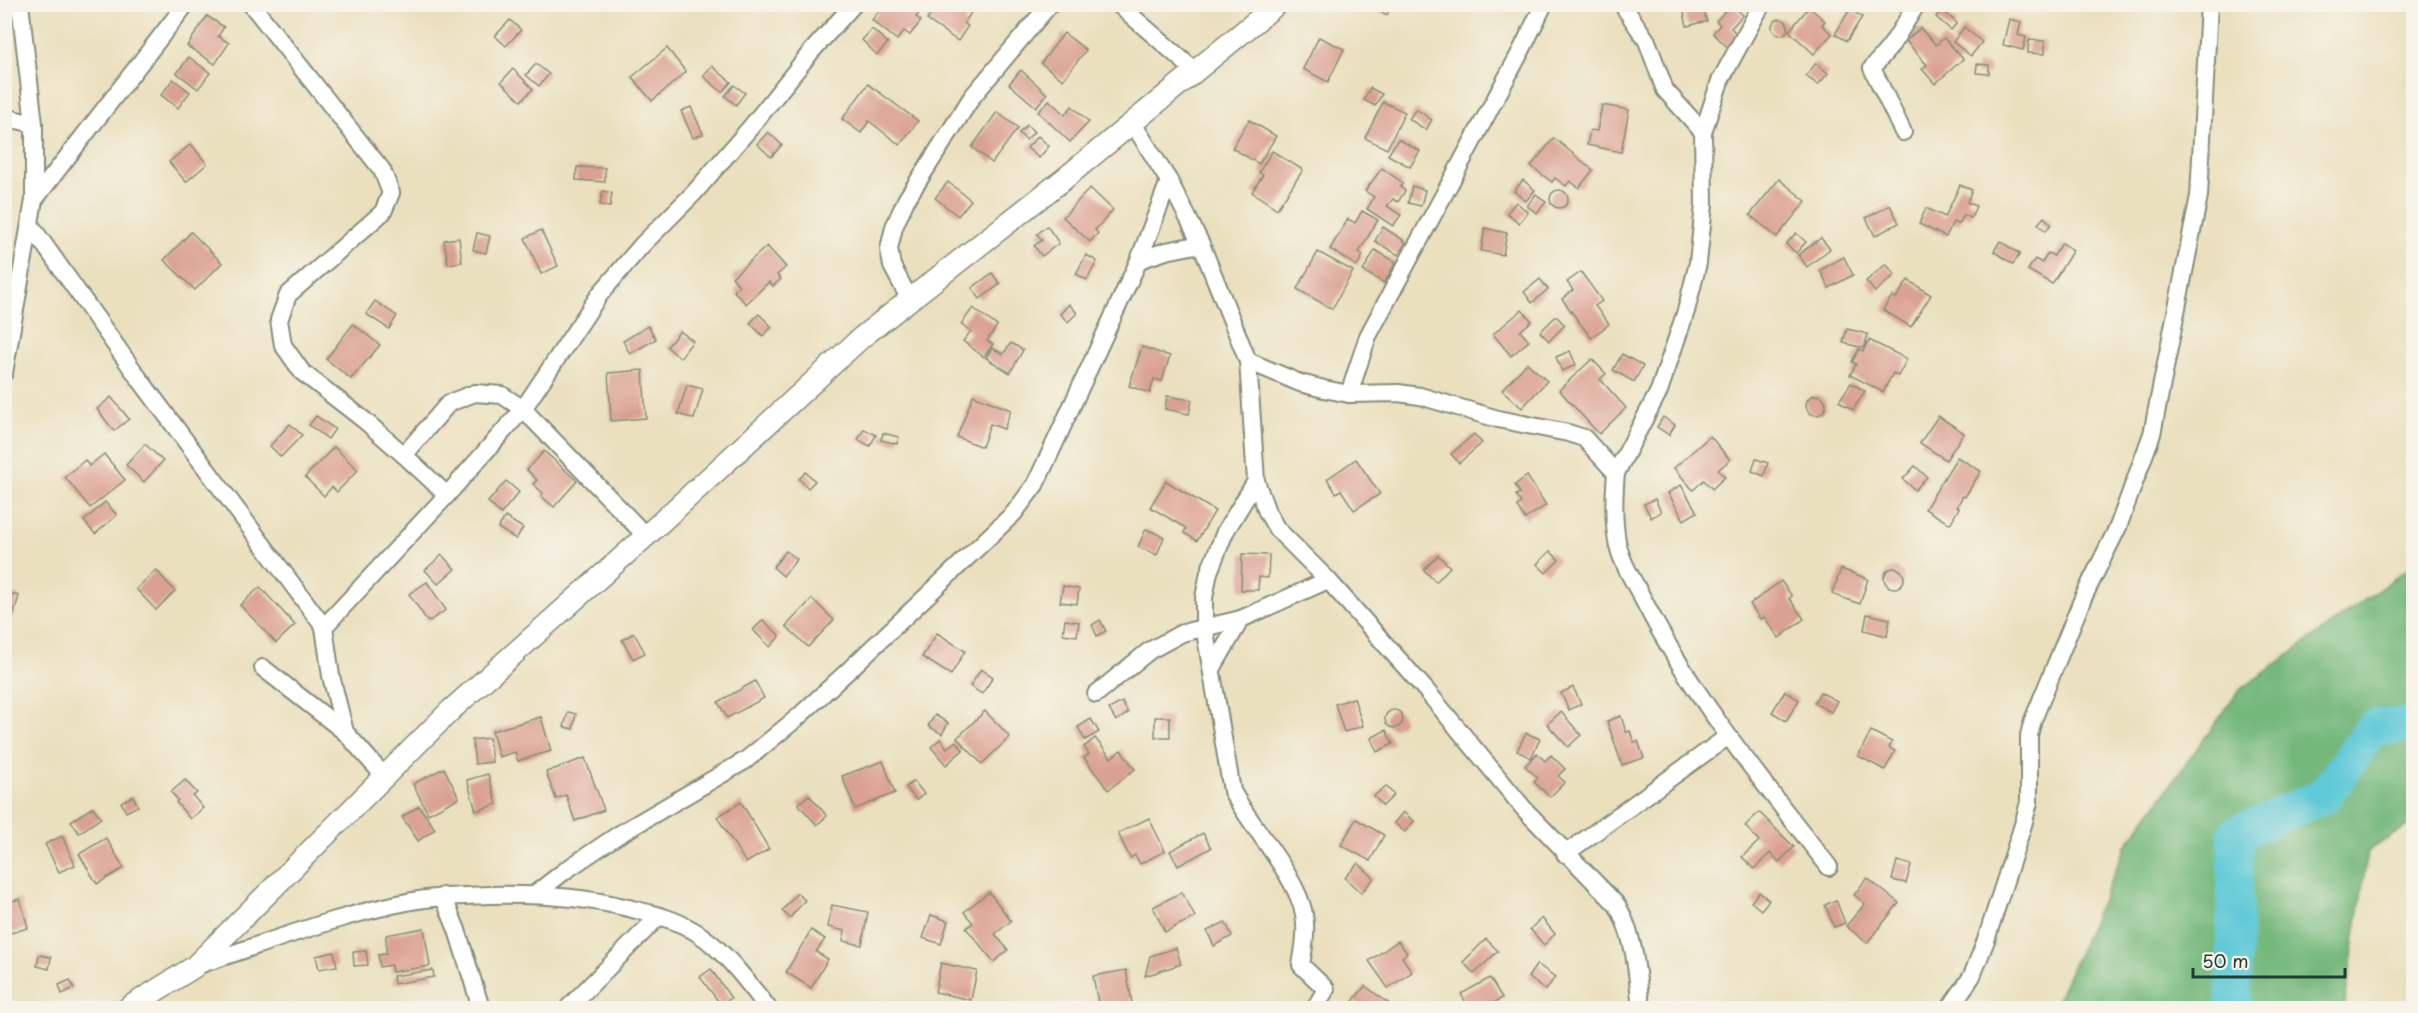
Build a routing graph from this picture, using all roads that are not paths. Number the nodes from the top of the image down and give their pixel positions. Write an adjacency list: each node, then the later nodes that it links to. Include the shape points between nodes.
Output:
1 (20, 4): 16 (street)
2 (186, 4): 20 (street)
3 (251, 4): 29 (street, via 382,170 391,193 383,212 288,296 279,320 283,345 302,372)
4 (854, 4): 28 (street, via 694,193 642,244 600,294)
5 (1050, 4): 24 (street, via 972,97 906,200 889,249 892,266)
6 (1118, 4): 13 (street)
7 (1276, 4): 13 (street)
8 (1544, 4): 27 (street, via 1368,336)
9 (1622, 4): 17 (street, via 1647,41 1665,90)
10 (1762, 4): 17 (street, via 1720,81)
11 (1917, 4): 18 (street, via 1872,68)
12 (2209, 4): 56 (street, via 2199,196 2152,434 2118,527 2083,598 2033,720 2029,735 2029,802 2023,825 1972,976)
13 (1196, 72): 15 (street)
14 (4, 117): 16 (street)
15 (1132, 122): 19 (street); 24 (street)
16 (34, 124): 20 (street)
17 (1703, 132): 30 (street, via 1704,205 1698,263 1686,311 1659,391)
18 (1903, 132)
19 (1169, 181): 22 (street); 23 (street)
20 (34, 200): 21 (street)
21 (31, 226): 26 (street); 37 (street)
22 (1201, 244): 23 (street); 25 (street)
23 (1139, 261): 46 (street, via 1035,485 1014,513 833,685 746,760 618,835)
24 (910, 300): 33 (street, via 862,337)
25 (1248, 361): 27 (street, via 1300,383); 31 (street)
26 (4, 373)
27 (1349, 394): 30 (street, via 1420,396 1568,433 1584,438)
28 (523, 409): 29 (street, via 502,395 475,393 449,403); 32 (street); 33 (street)
29 (404, 456): 32 (street)
30 (1616, 473): 42 (street, via 1617,540 1622,557 1659,631)
31 (1256, 481): 34 (street, via 1277,529); 36 (street, via 1226,532 1209,572)
32 (447, 495): 37 (street)
33 (646, 536): 43 (street, via 451,710)
34 (1328, 580): 35 (street); 44 (street)
35 (1241, 619): 36 (street); 39 (street)
36 (1204, 626): 39 (street); 40 (street, via 1149,651)
37 (324, 627): 41 (street)
38 (263, 668): 41 (street)
39 (1212, 669): 54 (street, via 1232,791 1294,889 1304,913 1306,939 1300,965 1326,989)
40 (1096, 694)
41 (345, 732): 43 (street)
42 (1727, 737): 44 (street); 45 (street)
43 (384, 776): 49 (street)
44 (1565, 854): 55 (street, via 1617,905 1626,922 1634,947)
45 (1829, 867)
46 (535, 894): 47 (street); 48 (street, via 595,900)
47 (443, 896): 49 (street, via 366,911); 51 (street)
48 (659, 916): 52 (street); 53 (street, via 686,926 705,939)
49 (194, 967): 50 (street)
50 (129, 1008)
51 (481, 1008)
52 (568, 1008)
53 (768, 1008)
54 (1315, 1008)
55 (1641, 1008)
56 (1950, 1008)

